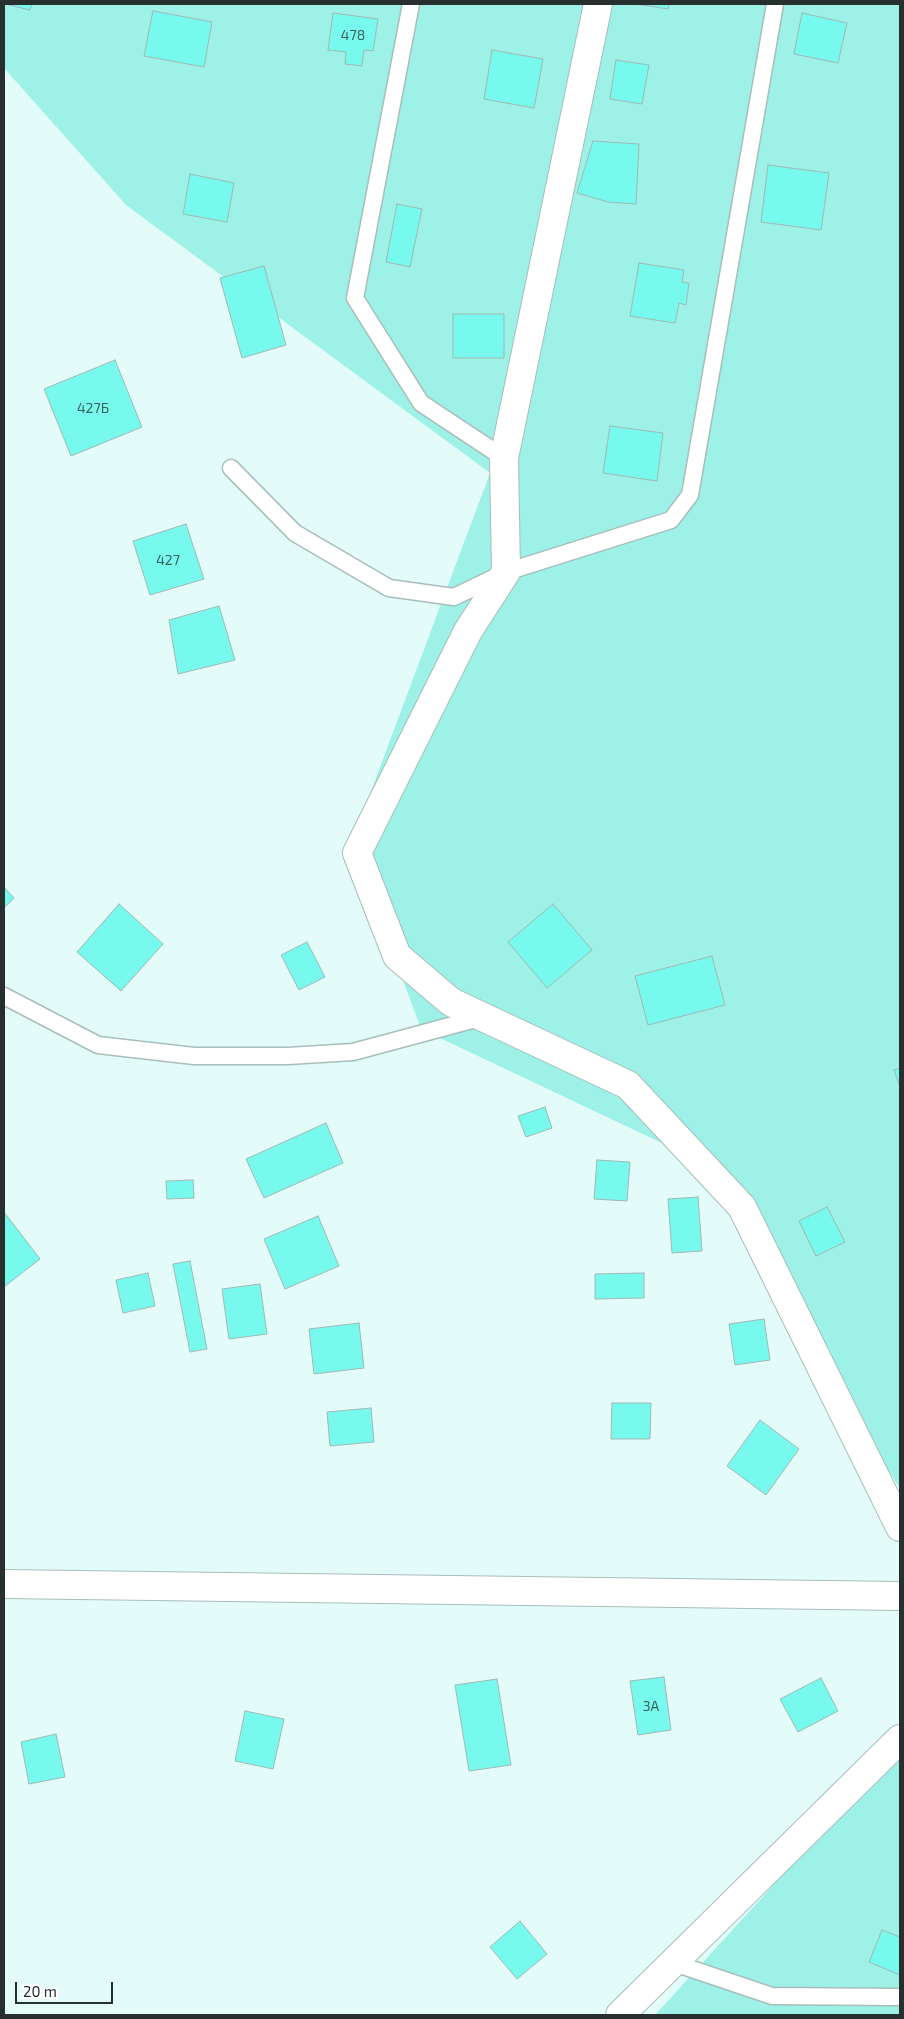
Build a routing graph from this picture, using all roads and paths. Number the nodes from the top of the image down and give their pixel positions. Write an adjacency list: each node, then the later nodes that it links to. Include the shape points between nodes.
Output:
1 (411, 4): 4 (lane, via 355,298 421,403)
2 (598, 4): 4 (street)
3 (774, 4): 6 (lane, via 690,495 671,520)
4 (504, 458): 6 (street)
5 (231, 468): 6 (lane, via 295,534 389,588 454,597)
6 (506, 572): 8 (street, via 468,631 357,853 397,956 451,1002)
7 (4, 996): 8 (lane, via 98,1045 194,1056 354,1052)
8 (483, 1017): 9 (street, via 628,1085 742,1207)
9 (900, 1527)
10 (4, 1584): 11 (street)
11 (900, 1596)
12 (900, 1739): 13 (street)
13 (674, 1963): 14 (lane, via 772,1996); 15 (street)
14 (900, 1997)
15 (620, 2015)

